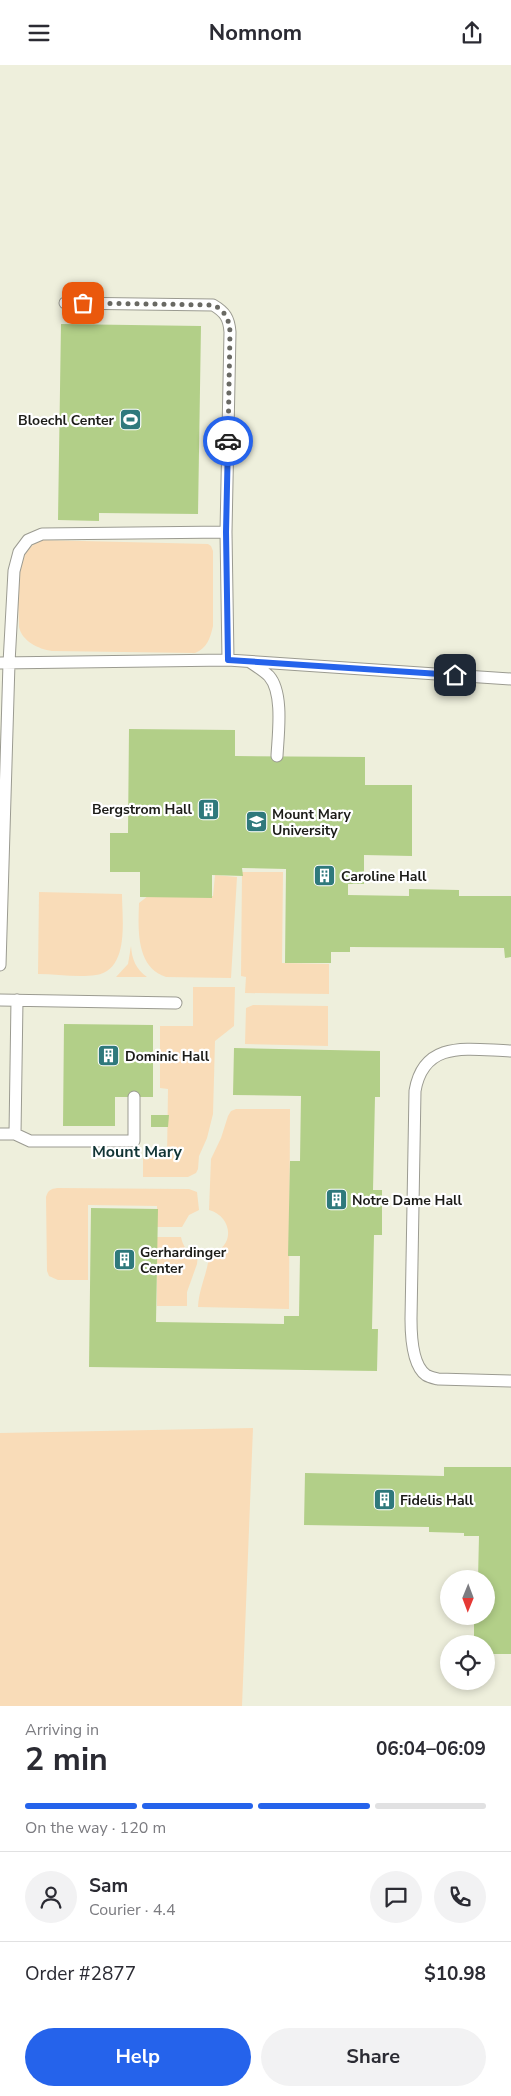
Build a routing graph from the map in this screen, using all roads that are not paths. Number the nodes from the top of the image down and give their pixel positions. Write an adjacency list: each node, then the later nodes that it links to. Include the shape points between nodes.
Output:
1 (65, 303): 2 (lane, via 214,305 223,311 229,321 230,332)
2 (226, 532): 3 (lane); 5 (lane, via 42,534 28,540 19,552 14,571)
3 (228, 660): 4 (lane); 5 (lane)
4 (250, 661): 6 (lane); 7 (lane, via 270,676 276,690 279,708)
5 (5, 663): 8 (lane)
6 (511, 679)
7 (277, 756)
8 (0, 965)
9 (0, 1000): 10 (lane)
10 (17, 1000): 11 (lane); 15 (lane)
11 (176, 1003)
12 (511, 1051): 16 (lane, via 451,1050 426,1063 418,1076 415,1091 411,1319 415,1354 427,1376)
13 (134, 1097): 15 (lane, via 134,1141 30,1141)
14 (0, 1134): 15 (lane)
15 (15, 1134)
16 (511, 1381)

